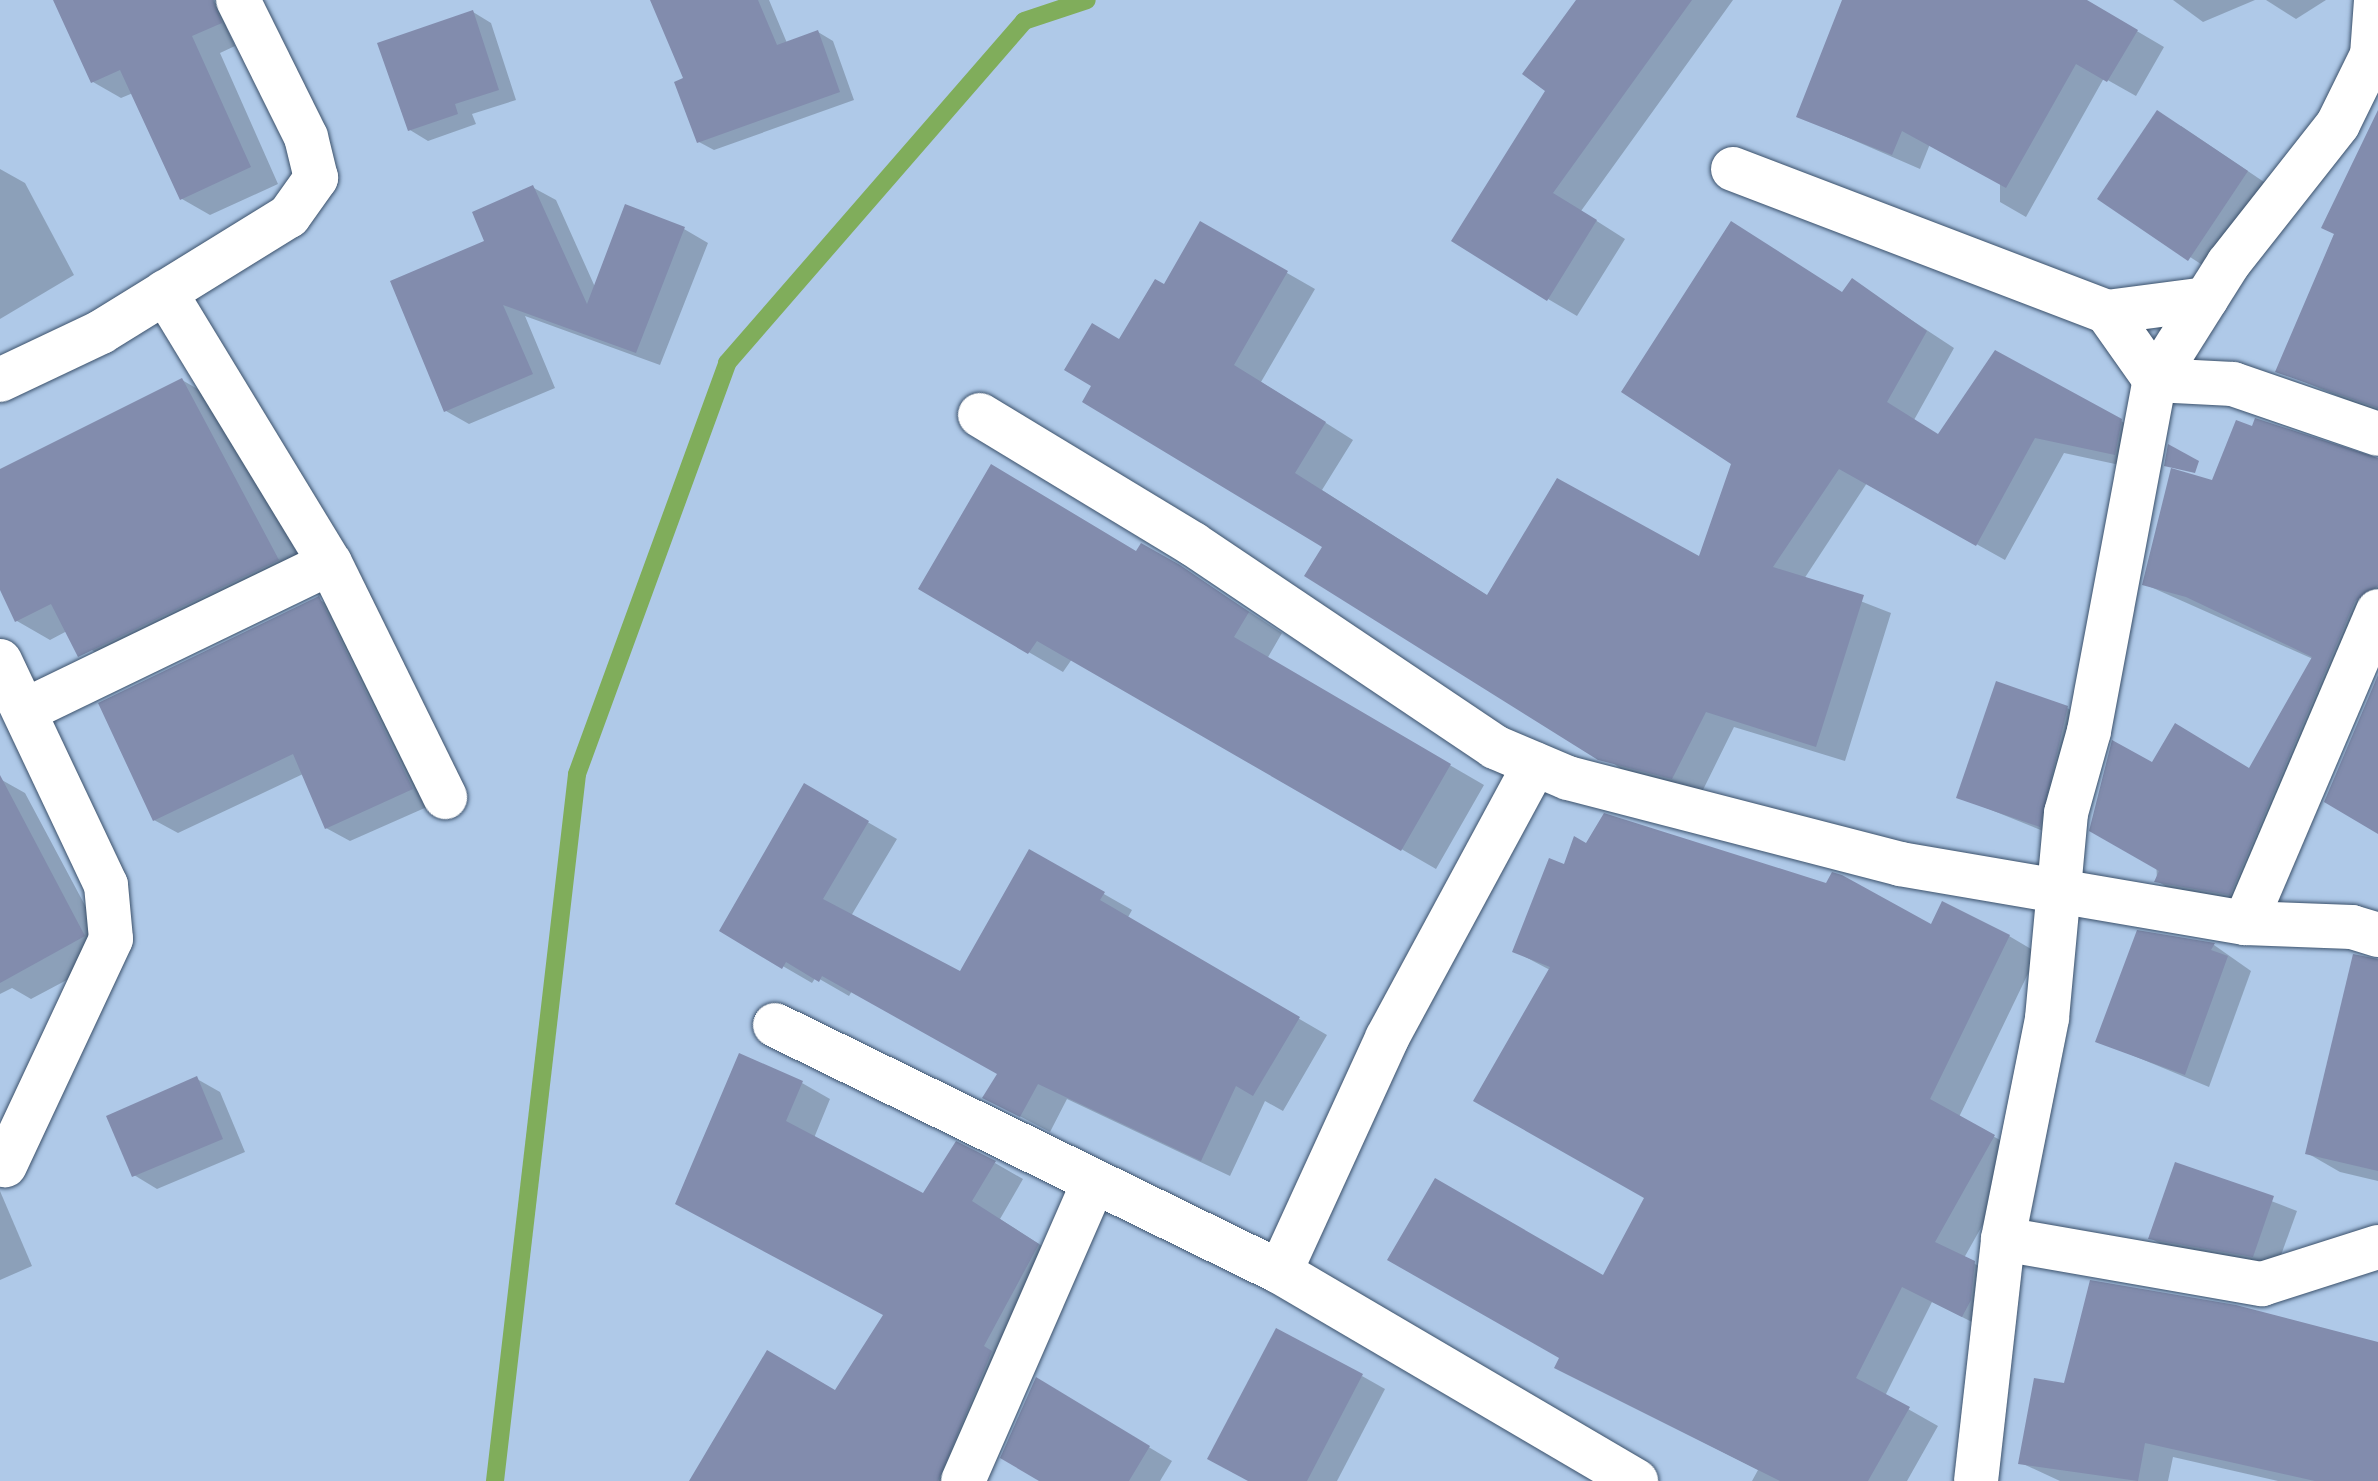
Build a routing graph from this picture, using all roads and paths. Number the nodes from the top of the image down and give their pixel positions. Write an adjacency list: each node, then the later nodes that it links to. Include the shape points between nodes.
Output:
1 (238, 0): 5 (street, via 306,137 316,178 289,216)
2 (2376, 0): 3 (street)
3 (2378, 12): 6 (street, via 2372,55 2338,124)
4 (1733, 169): 7 (street)
5 (165, 292): 8 (street); 12 (street)
6 (2206, 299): 7 (street); 9 (street)
7 (2107, 312): 9 (street)
8 (0, 380)
9 (2155, 380): 11 (street, via 2233,384); 18 (street, via 2089,731 2066,813)
10 (980, 415): 16 (street, via 1193,544 1495,747)
11 (2378, 434)
12 (330, 563): 15 (street); 17 (street)
13 (2378, 611): 19 (street)
14 (0, 661): 15 (street)
15 (28, 709): 22 (street, via 106,885 111,939)
16 (1535, 764): 18 (street, via 1900,864); 26 (street, via 1387,1038)
17 (445, 797)
18 (2059, 894): 19 (street); 24 (street, via 2047,1018)
19 (2245, 923): 20 (street, via 2352,927)
20 (2378, 935)
21 (775, 1025): 23 (street)
22 (5, 1165)
23 (1094, 1181): 26 (street); 28 (street)
24 (2003, 1239): 25 (street, via 2262,1284); 27 (street)
25 (2378, 1247)
26 (1280, 1272): 29 (street)
27 (1986, 1479)
28 (963, 1481)
29 (1636, 1481)

